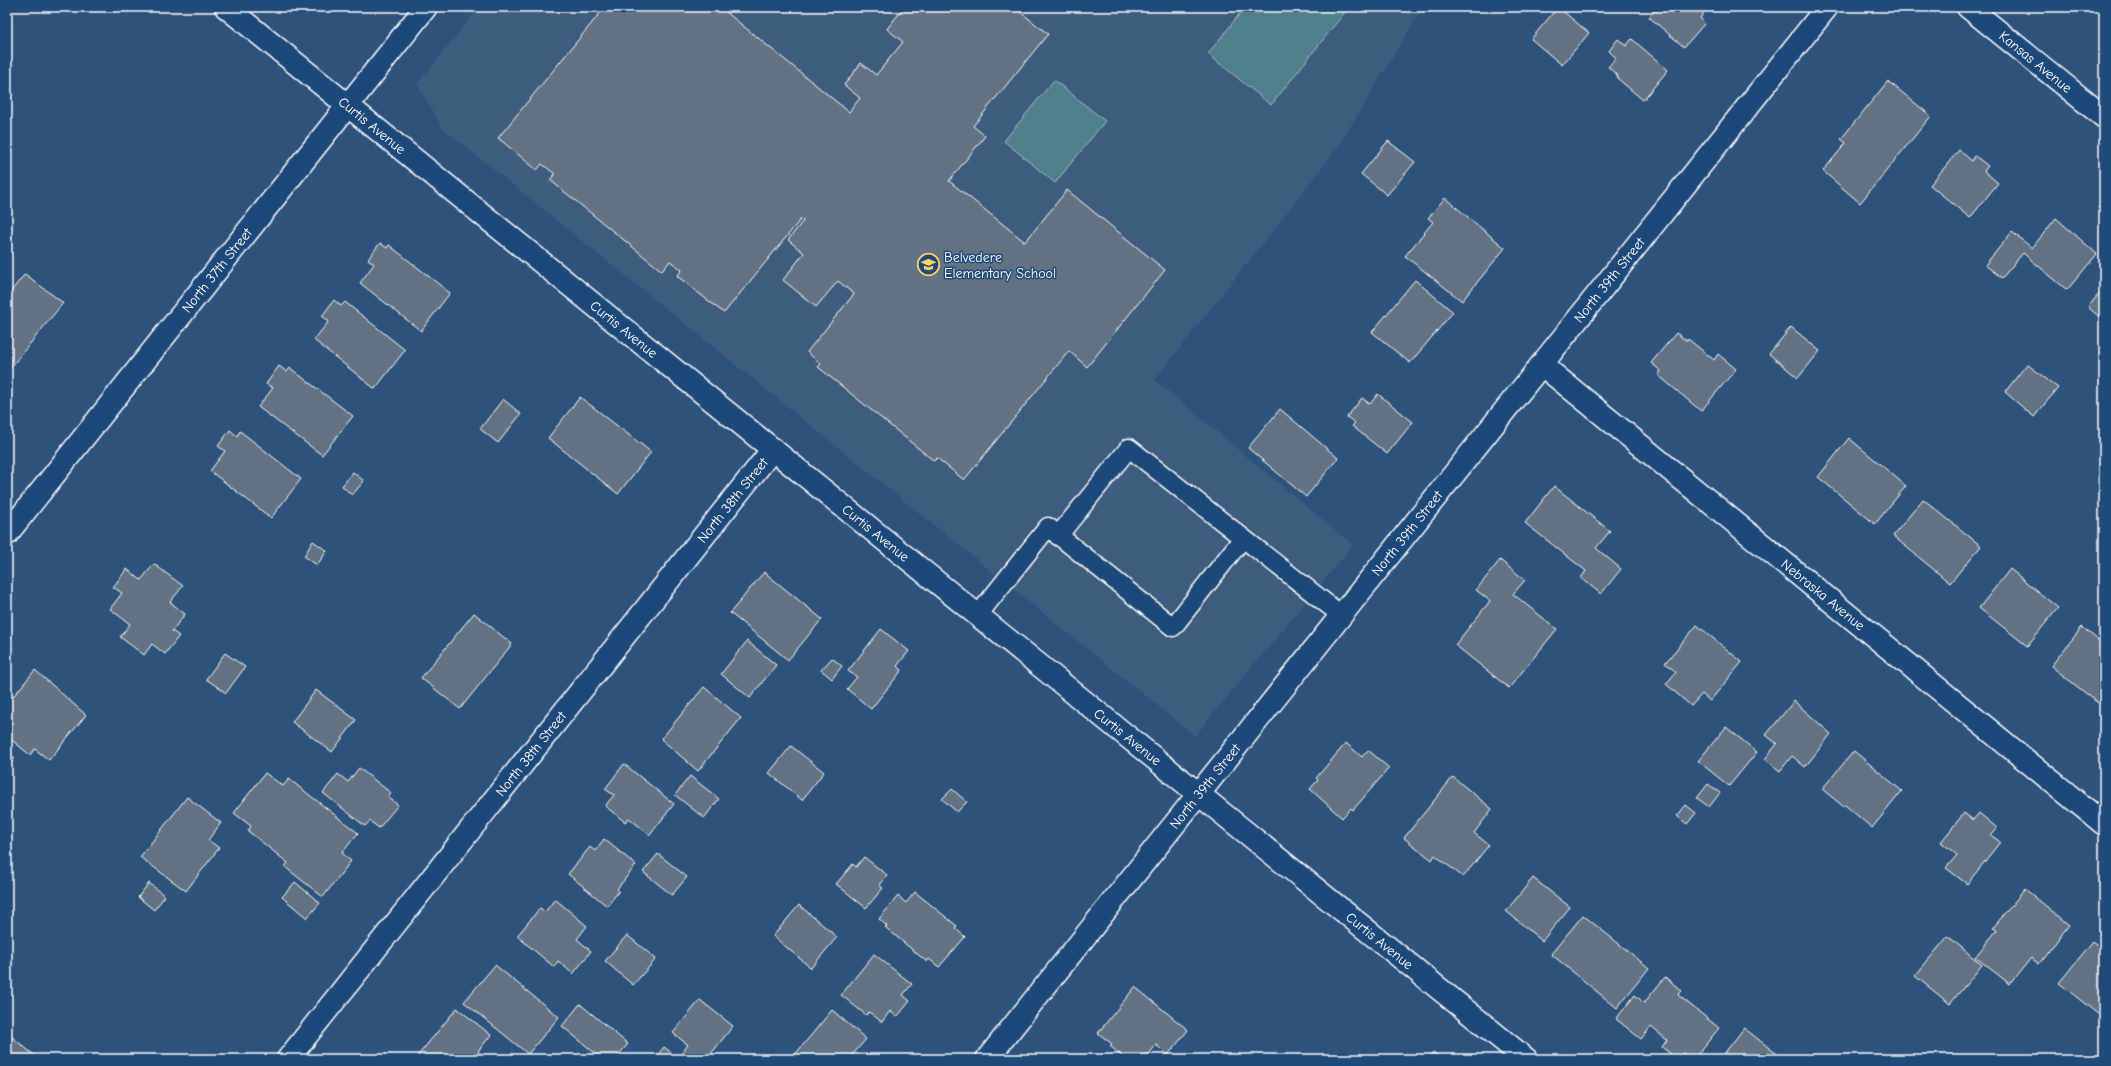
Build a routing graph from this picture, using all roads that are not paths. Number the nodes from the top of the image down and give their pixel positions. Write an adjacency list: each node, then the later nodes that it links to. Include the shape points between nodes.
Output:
1 (226, 7): 5 (street, Curtis Avenue)
2 (426, 7): 5 (street, North 37th Street)
3 (1827, 7): 7 (street, North 39th Street)
4 (1968, 7): 6 (street, Kansas Avenue)
5 (348, 105): 8 (street, Curtis Avenue); 9 (street, North 37th Street)
6 (2104, 117)
7 (1542, 365): 13 (street, North 39th Street); 15 (street, Nebraska Avenue)
8 (773, 449): 12 (street, Curtis Avenue); 16 (street, North 38th Street)
9 (7, 534)
10 (1058, 536): 11 (lane, via 1129,448); 11 (lane, via 1173,627); 12 (lane, via 1048,527)
11 (1243, 538): 13 (lane)
12 (978, 615): 14 (street, Curtis Avenue)
13 (1341, 615): 14 (street, North 39th Street)
14 (1198, 793): 17 (street, North 39th Street); 18 (street, Curtis Avenue)
15 (2104, 824)
16 (288, 1059)
17 (987, 1059)
18 (1526, 1059)

